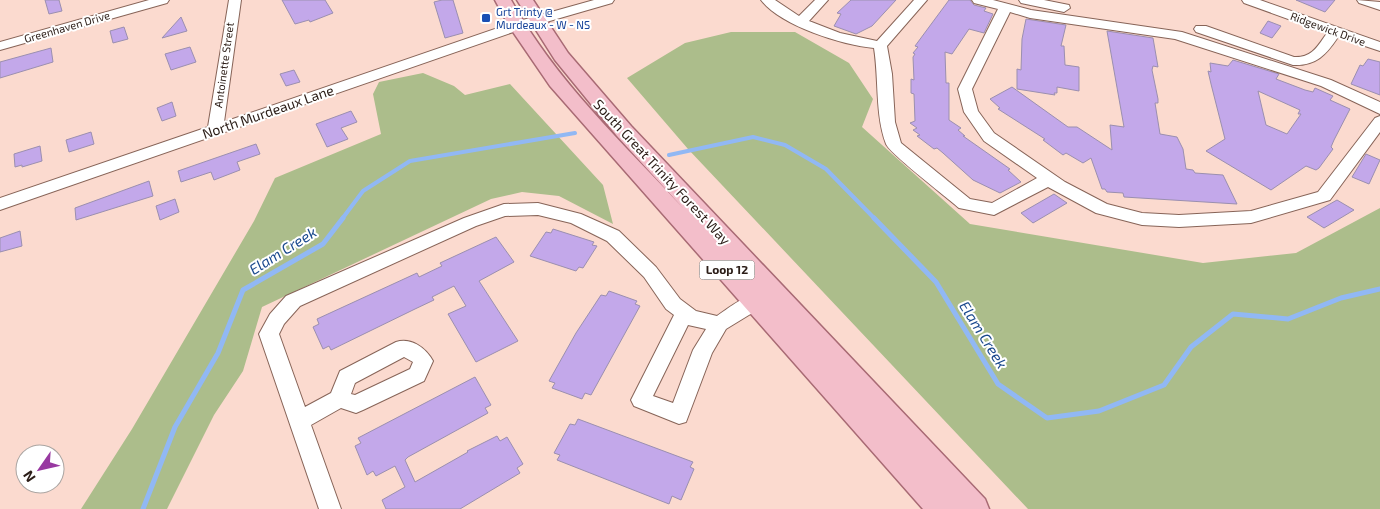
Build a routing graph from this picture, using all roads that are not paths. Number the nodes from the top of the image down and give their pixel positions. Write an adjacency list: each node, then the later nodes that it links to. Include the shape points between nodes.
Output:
1 (163, 0): 19 (street, Greenhaven Drive)
2 (235, 0): 23 (street, Antoinette Street)
3 (503, 0): 16 (main road, South Great Trinity Forest Way / Loop 12)
4 (525, 0): 16 (main road, South Great Trinity Forest Way / Loop 12)
5 (608, 0): 16 (street, North Murdeaux Lane)
6 (767, 0): 15 (street)
7 (822, 0): 15 (street)
8 (921, 0): 18 (street)
9 (978, 0): 14 (street)
10 (1025, 0): 17 (street, via 1203,30 1307,63 1313,60)
11 (1248, 0): 17 (street, Ridgewick Drive)
12 (1364, 0): 13 (street)
13 (1380, 6)
14 (1006, 7): 21 (street, via 1030,14 1184,37 1326,83); 24 (street, via 965,88 971,112 989,138)
15 (801, 21): 18 (street, via 836,36)
16 (527, 23): 23 (street, North Murdeaux Lane); 26 (main road, South Great Trinity Forest Way / Loop 12, via 556,82); 33 (main road, South Great Trinity Forest Way / Loop 12, via 624,132)
17 (1335, 31): 20 (street, Ridgewick Drive)
18 (880, 45): 24 (street, via 888,122 894,145 965,204 994,209)
19 (0, 46)
20 (1380, 47)
21 (1380, 109)
22 (1380, 121): 24 (street, via 1324,196 1251,217 1142,219 1102,209)
23 (215, 130): 25 (street, North Murdeaux Lane)
24 (1049, 179)
25 (0, 204)
26 (755, 302): 28 (street); 32 (main road, South Great Trinity Forest Way / Loop 12)
27 (684, 313): 28 (street, via 691,318); 28 (street, via 641,400 679,415 703,350); 30 (street, via 673,304 650,272 612,236 557,213 538,209 504,210 293,301 269,334)
28 (719, 324)
29 (339, 399): 30 (street)
30 (299, 421): 31 (street)
31 (330, 509)
32 (942, 509)
33 (975, 509)

